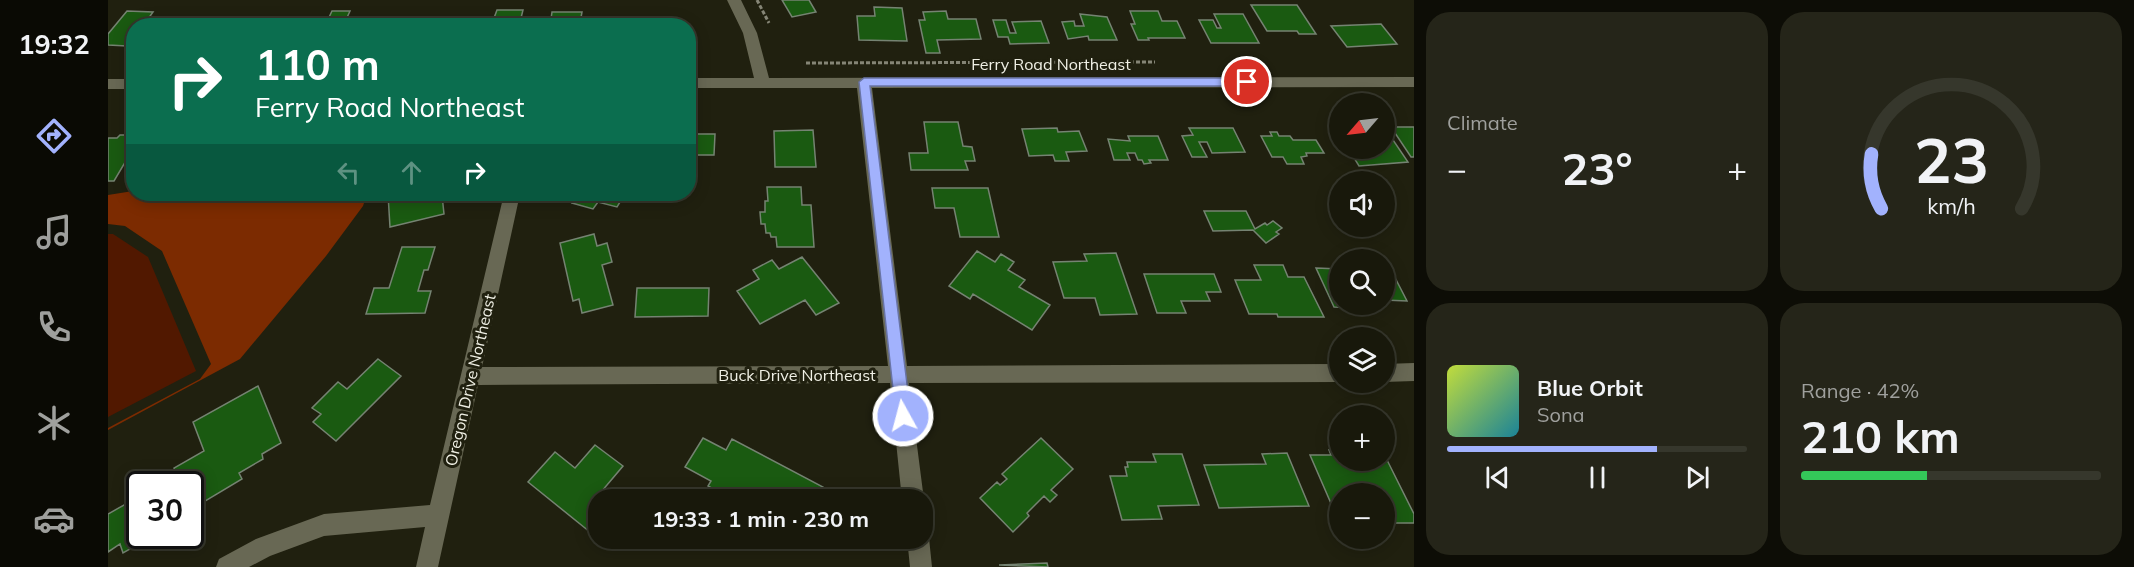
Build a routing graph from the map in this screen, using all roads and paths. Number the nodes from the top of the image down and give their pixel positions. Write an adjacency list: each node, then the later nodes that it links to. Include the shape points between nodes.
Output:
1 (735, 0): 3 (street, via 750,33)
2 (696, 82): 3 (street, Ferry Road Northeast)
3 (763, 82): 4 (street, Ferry Road Northeast)
4 (864, 82): 5 (street, Ferry Road Northeast); 13 (street)
5 (1414, 82)
6 (108, 84): 7 (street)
7 (126, 84)
8 (510, 201): 12 (street, Oregon Drive Northeast)
9 (1414, 372): 11 (street)
10 (1329, 373): 13 (street, Buck Drive Northeast)
11 (1395, 373)
12 (471, 375): 13 (street, Buck Drive Northeast); 15 (street, Oregon Drive Northeast)
13 (899, 375): 14 (street)
14 (912, 489)
15 (439, 515): 17 (street, via 324,525 264,547); 18 (street, Oregon Drive Northeast)
16 (919, 549): 19 (street)
17 (227, 567)
18 (427, 567)
19 (921, 567)

